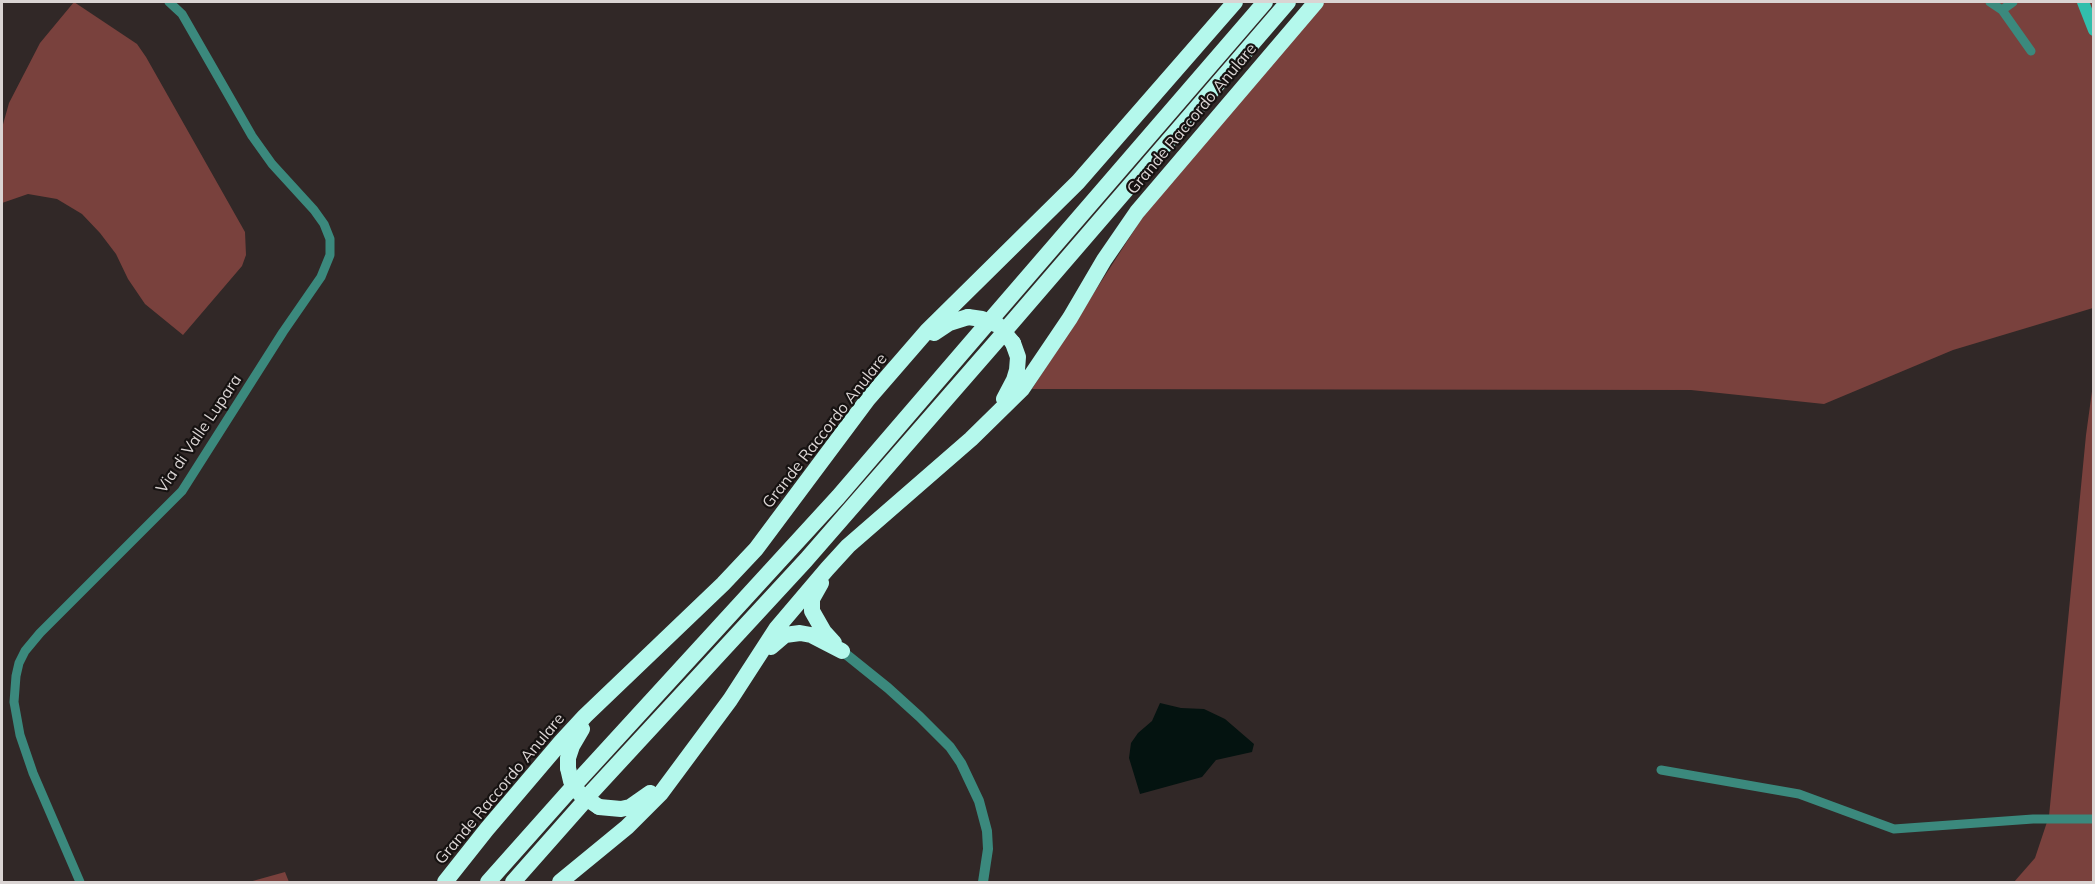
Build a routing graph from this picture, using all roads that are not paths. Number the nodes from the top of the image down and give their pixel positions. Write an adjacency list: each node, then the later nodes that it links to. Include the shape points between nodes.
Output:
1 (169, 2): 23 (street, Via di Valle Lupara, via 182,14 252,136 324,224 330,239 330,255 321,277 182,491 40,633 19,663 14,702 18,729)
2 (1235, 2): 13 (highway, Grande Raccordo Anulare, via 1078,182 934,323)
3 (1265, 2): 20 (highway, Grande Raccordo Anulare, via 838,497)
4 (1288, 2): 12 (highway, Grande Raccordo Anulare)
5 (1316, 2): 14 (highway, Grande Raccordo Anulare, via 1137,212 1033,376)
6 (1990, 2): 9 (street)
7 (2013, 2): 9 (street)
8 (2083, 2): 10 (main road)
9 (2002, 10): 11 (street)
10 (2094, 30)
11 (2031, 51)
12 (1008, 335): 13 (highway, bridge, via 998,325 968,317 936,332); 14 (highway, via 1018,361 1014,380 1000,406); 21 (highway, Grande Raccordo Anulare)
13 (892, 372): 17 (highway, Grande Raccordo Anulare, via 756,549)
14 (971, 439): 15 (highway, Grande Raccordo Anulare)
15 (848, 546): 16 (highway, via 820,584 811,605 816,620); 18 (highway, Grande Raccordo Anulare, via 776,629); 21 (highway, via 800,592 696,736 648,795 621,809)
16 (842, 651): 18 (highway, via 805,633 785,635 768,649); 28 (street, via 920,717 961,763 977,795 987,831)
17 (603, 699): 20 (highway, via 572,746 568,758); 24 (highway, Grande Raccordo Anulare, via 545,760)
18 (730, 700): 27 (highway, Grande Raccordo Anulare, via 654,800)
19 (1661, 770): 22 (street, via 1799,794 1894,829 2033,819)
20 (572, 780): 21 (highway, bridge, via 579,794); 25 (highway, Grande Raccordo Anulare)
21 (590, 802): 26 (highway, Grande Raccordo Anulare)
22 (2094, 819)
23 (80, 882)
24 (445, 882)
25 (488, 882)
26 (513, 882)
27 (560, 882)
28 (983, 882)

